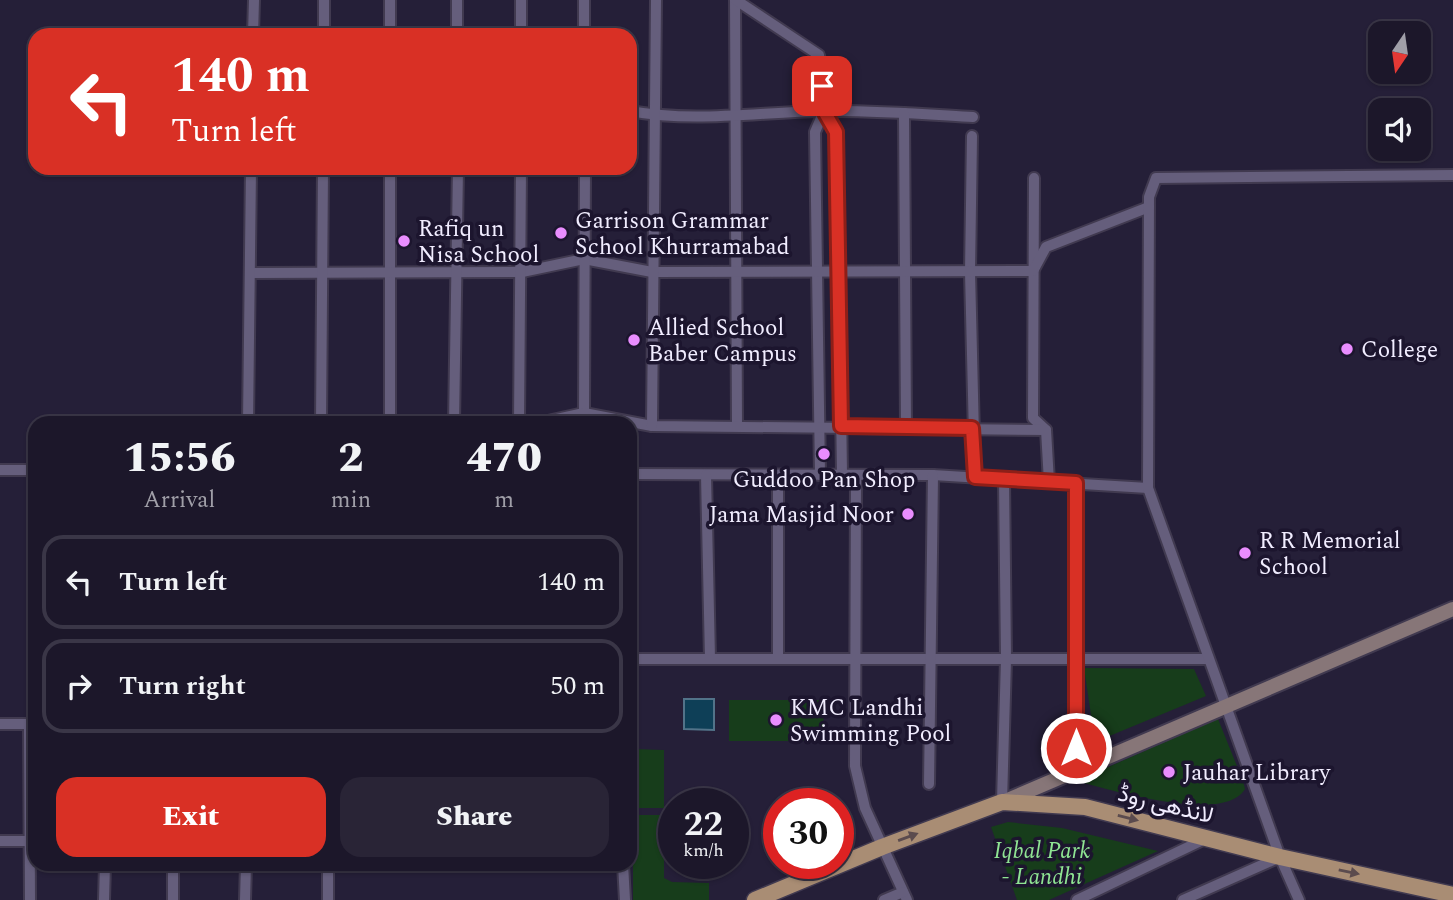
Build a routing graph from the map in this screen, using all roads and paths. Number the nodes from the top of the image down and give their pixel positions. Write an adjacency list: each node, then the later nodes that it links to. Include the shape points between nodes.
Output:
1 (254, 0): 9 (street)
2 (324, 0): 10 (street)
3 (390, 0): 11 (street)
4 (457, 0): 12 (street)
5 (521, 0): 13 (street)
6 (584, 0): 14 (street)
7 (656, 0): 18 (street)
8 (736, 0): 15 (street, via 819,55); 19 (street)
9 (253, 28)
10 (324, 28)
11 (390, 28)
12 (457, 28)
13 (521, 28)
14 (584, 28)
15 (824, 111): 17 (street); 19 (street); 42 (street, via 836,132); 43 (street, via 815,132)
16 (637, 112): 18 (street)
17 (904, 113): 20 (street); 36 (street)
18 (653, 115): 19 (street); 35 (street)
19 (736, 116): 41 (street)
20 (973, 117)
21 (972, 136): 37 (street)
22 (251, 175): 38 (street)
23 (323, 175): 39 (street)
24 (390, 175): 40 (street)
25 (458, 175): 33 (street)
26 (522, 175): 34 (street)
27 (585, 175): 31 (street)
28 (1453, 175): 30 (street, via 1156,178)
29 (1034, 178): 32 (street)
30 (1149, 207): 32 (street, via 1046,247); 73 (street)
31 (584, 259): 34 (street); 35 (street); 44 (street)
32 (1033, 271): 37 (street); 59 (street, via 1033,418)
33 (458, 272): 34 (street); 40 (street); 48 (street)
34 (522, 272): 49 (street)
35 (652, 272): 41 (street); 53 (street)
36 (908, 272): 37 (street); 42 (street); 57 (street)
37 (970, 272): 58 (street)
38 (250, 273): 39 (street); 45 (street)
39 (322, 273): 40 (street); 46 (street)
40 (390, 273): 47 (street)
41 (737, 273): 43 (street); 54 (street)
42 (839, 273): 43 (street); 56 (street)
43 (817, 274): 55 (street)
44 (584, 413): 50 (street); 51 (street)
45 (248, 416)
46 (321, 416)
47 (390, 416)
48 (454, 416)
49 (519, 416)
50 (570, 416)
51 (600, 416)
52 (637, 423): 53 (street)
53 (652, 426): 54 (street)
54 (737, 426): 55 (street)
55 (820, 426): 56 (street); 66 (street)
56 (841, 426): 57 (street); 63 (street)
57 (906, 427): 58 (street)
58 (972, 428): 59 (street); 69 (street)
59 (1046, 430): 71 (street)
60 (0, 470): 61 (street)
61 (28, 470)
62 (637, 474): 64 (street)
63 (842, 474): 66 (street); 67 (street)
64 (706, 475): 65 (street); 77 (street)
65 (778, 475): 66 (street); 78 (street)
66 (820, 475)
67 (856, 475): 68 (street); 79 (street)
68 (933, 475): 69 (street); 80 (street)
69 (975, 477): 70 (street)
70 (1004, 479): 71 (street); 81 (street)
71 (1049, 482): 72 (street)
72 (1076, 483): 73 (street); 75 (street)
73 (1148, 488): 82 (street)
74 (1453, 608): 83 (street)
75 (1076, 657): 81 (street); 82 (street); 86 (street)
76 (637, 659): 77 (street)
77 (710, 659): 78 (street)
78 (778, 659): 79 (street)
79 (856, 659): 80 (street); 93 (street, via 855,766 865,808)
80 (930, 659): 81 (street); 87 (street)
81 (1006, 659): 88 (street)
82 (1208, 659): 83 (street)
83 (1225, 706): 86 (street); 94 (street)
84 (0, 724): 85 (street)
85 (28, 724)
86 (1076, 770): 88 (street)
87 (929, 784)
88 (1002, 802): 90 (main road, لانڈھی روڈ, one-way to 90, via 1086,807); 93 (main road, لانڈھی روڈ, one-way to 88)
89 (28, 818): 92 (street)
90 (1207, 838): 94 (main road, لانڈھی روڈ); 113 (street)
91 (0, 841): 92 (street)
92 (27, 841): 95 (street)
93 (882, 847): 104 (street); 111 (main road, لانڈھی روڈ)
94 (1280, 857): 102 (street); 103 (main road, لانڈھی روڈ, one-way to 103); 116 (street)
95 (28, 861)
96 (29, 871): 105 (street)
97 (105, 871): 106 (street)
98 (173, 871): 107 (street)
99 (246, 871): 108 (street)
100 (328, 871): 109 (street)
101 (623, 871): 110 (street)
102 (1207, 889): 114 (street); 115 (street)
103 (1453, 895)
104 (905, 896): 112 (street)
105 (30, 900)
106 (104, 900)
107 (173, 900)
108 (246, 900)
109 (328, 900)
110 (625, 900)
111 (755, 900)
112 (884, 900)
113 (1077, 900)
114 (1183, 900)
115 (1212, 900)
116 (1299, 900)

